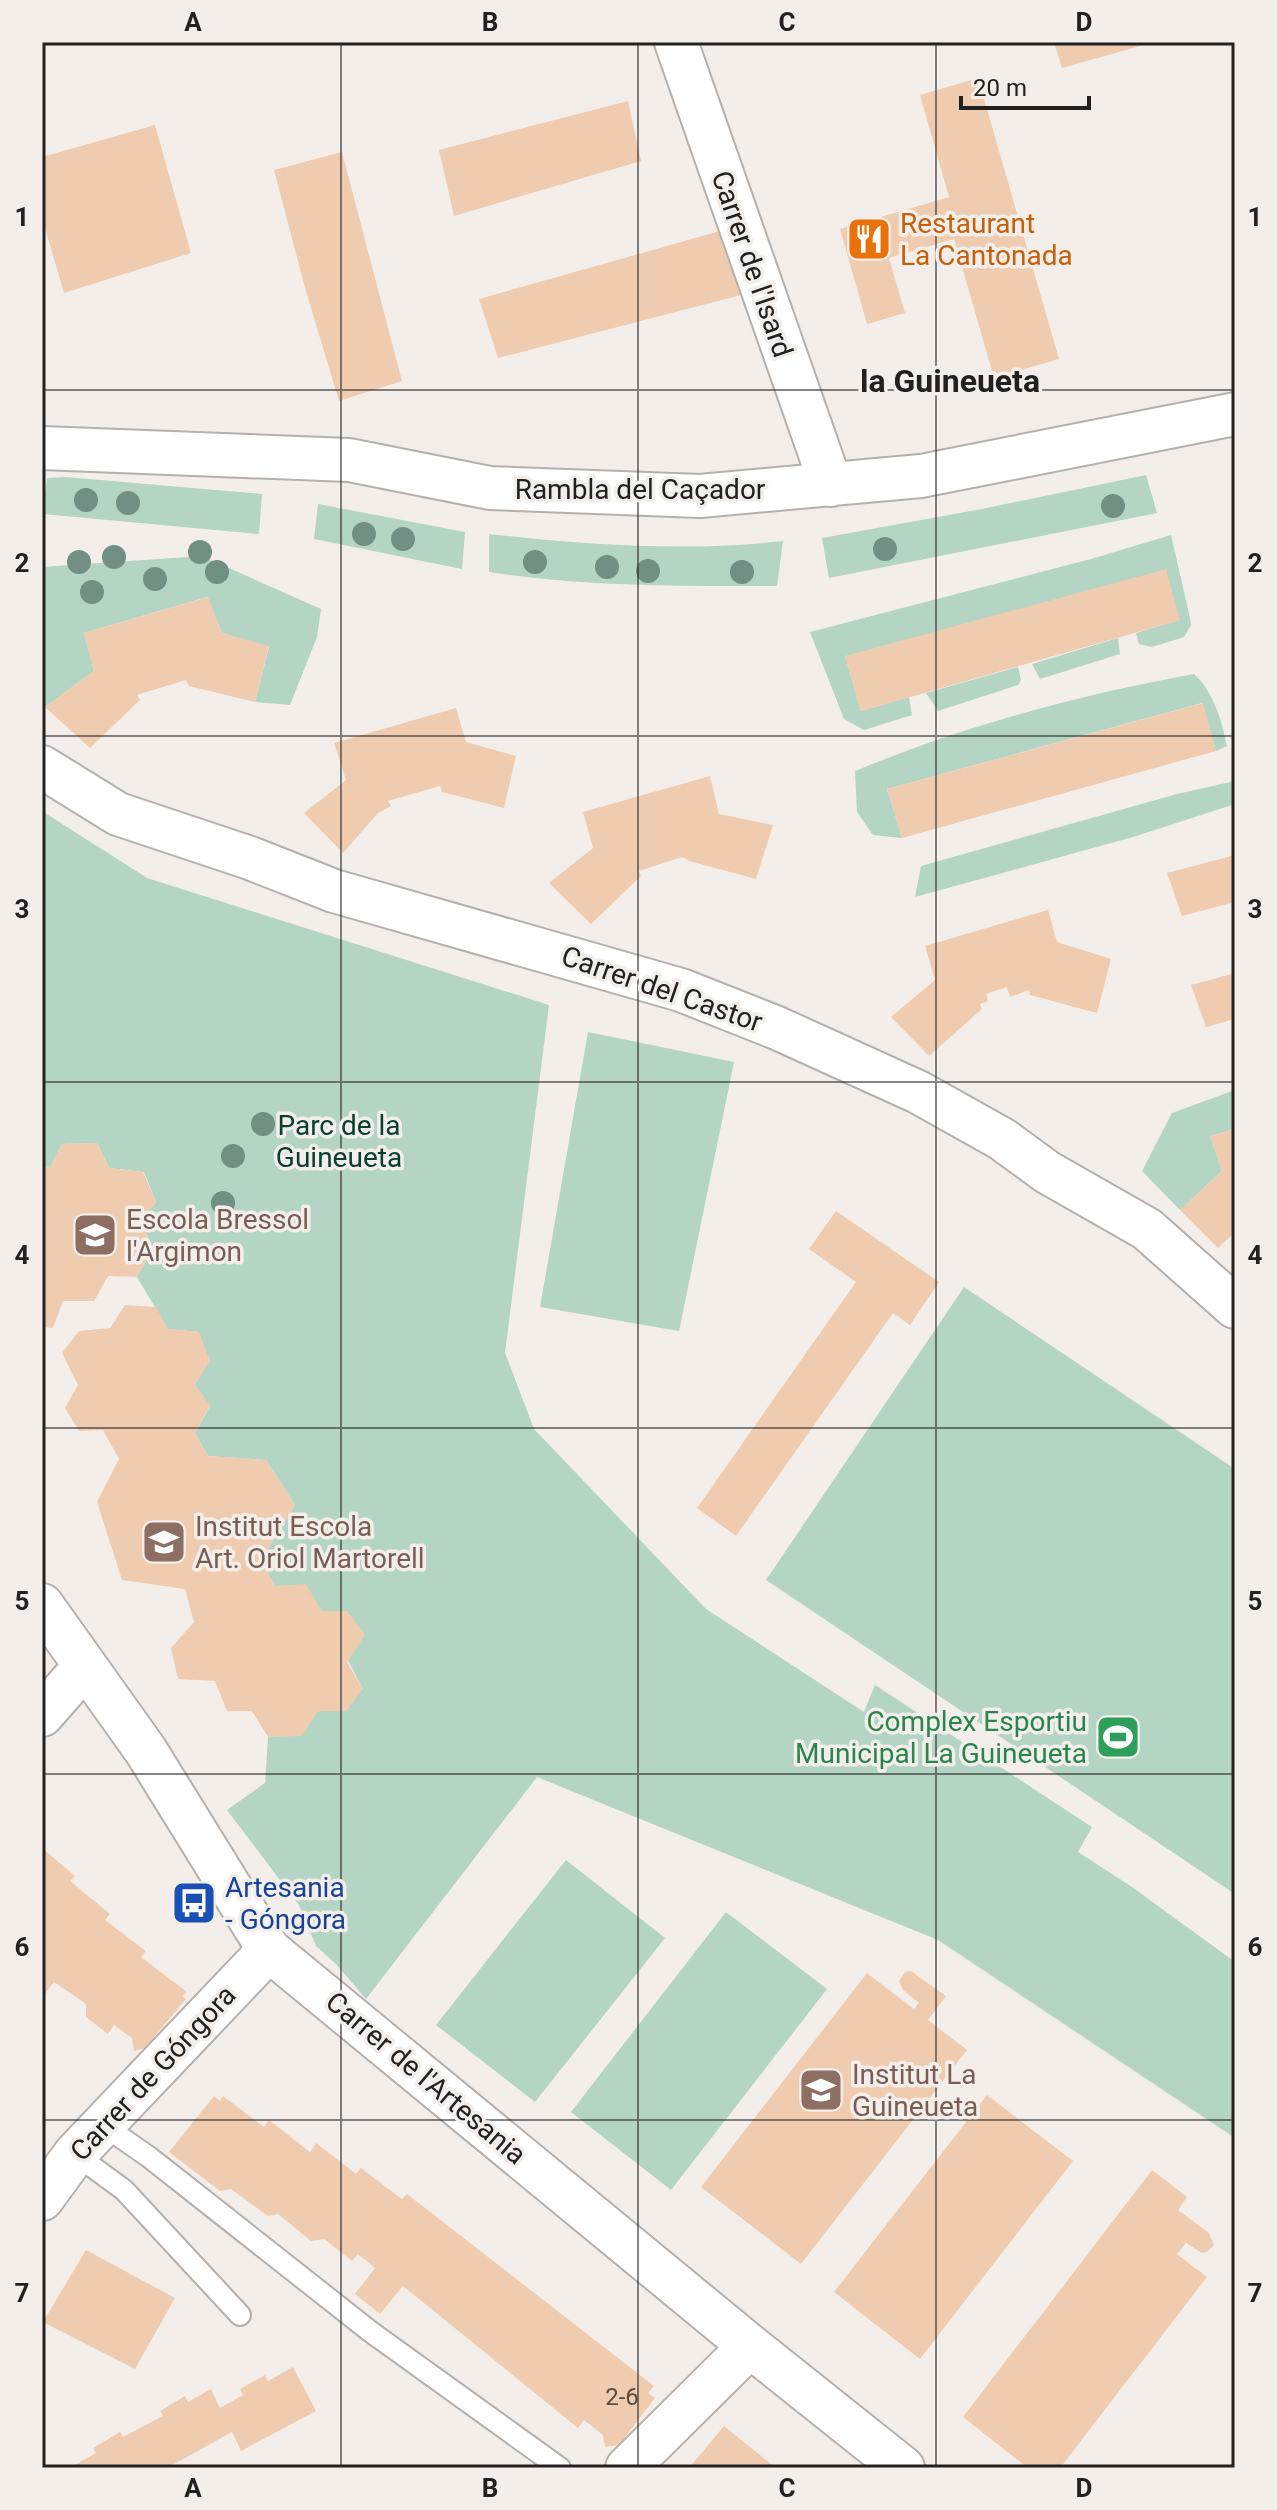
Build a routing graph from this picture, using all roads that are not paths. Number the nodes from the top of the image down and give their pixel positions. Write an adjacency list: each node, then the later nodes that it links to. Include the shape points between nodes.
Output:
1 (676, 42): 4 (street, Carrer de l'Isard)
2 (1235, 414): 4 (street, Rambla del Caçador, via 921,476)
3 (42, 448): 4 (street, Rambla del Caçador, via 349,460 490,488 700,496)
4 (831, 485)
5 (42, 767): 6 (street, Carrer del Castor, via 118,814 334,891 681,990 918,1092 1147,1229)
6 (1235, 1307)
7 (42, 1605): 8 (street, Carrer de l'Artesania)
8 (85, 1666): 9 (street); 10 (street, Carrer de l'Artesania, via 146,1751)
9 (42, 1715)
10 (269, 1950): 11 (street, Carrer de Góngora); 14 (street, Carrer de l'Artesania)
11 (89, 2139): 12 (street, Carrer de Góngora); 13 (lane, via 124,2190); 15 (lane, via 149,2157 371,2332)
12 (42, 2199)
13 (240, 2315)
14 (750, 2346): 16 (street); 17 (street, Carrer de l'Artesania)
15 (560, 2468)
16 (627, 2468)
17 (903, 2468)

